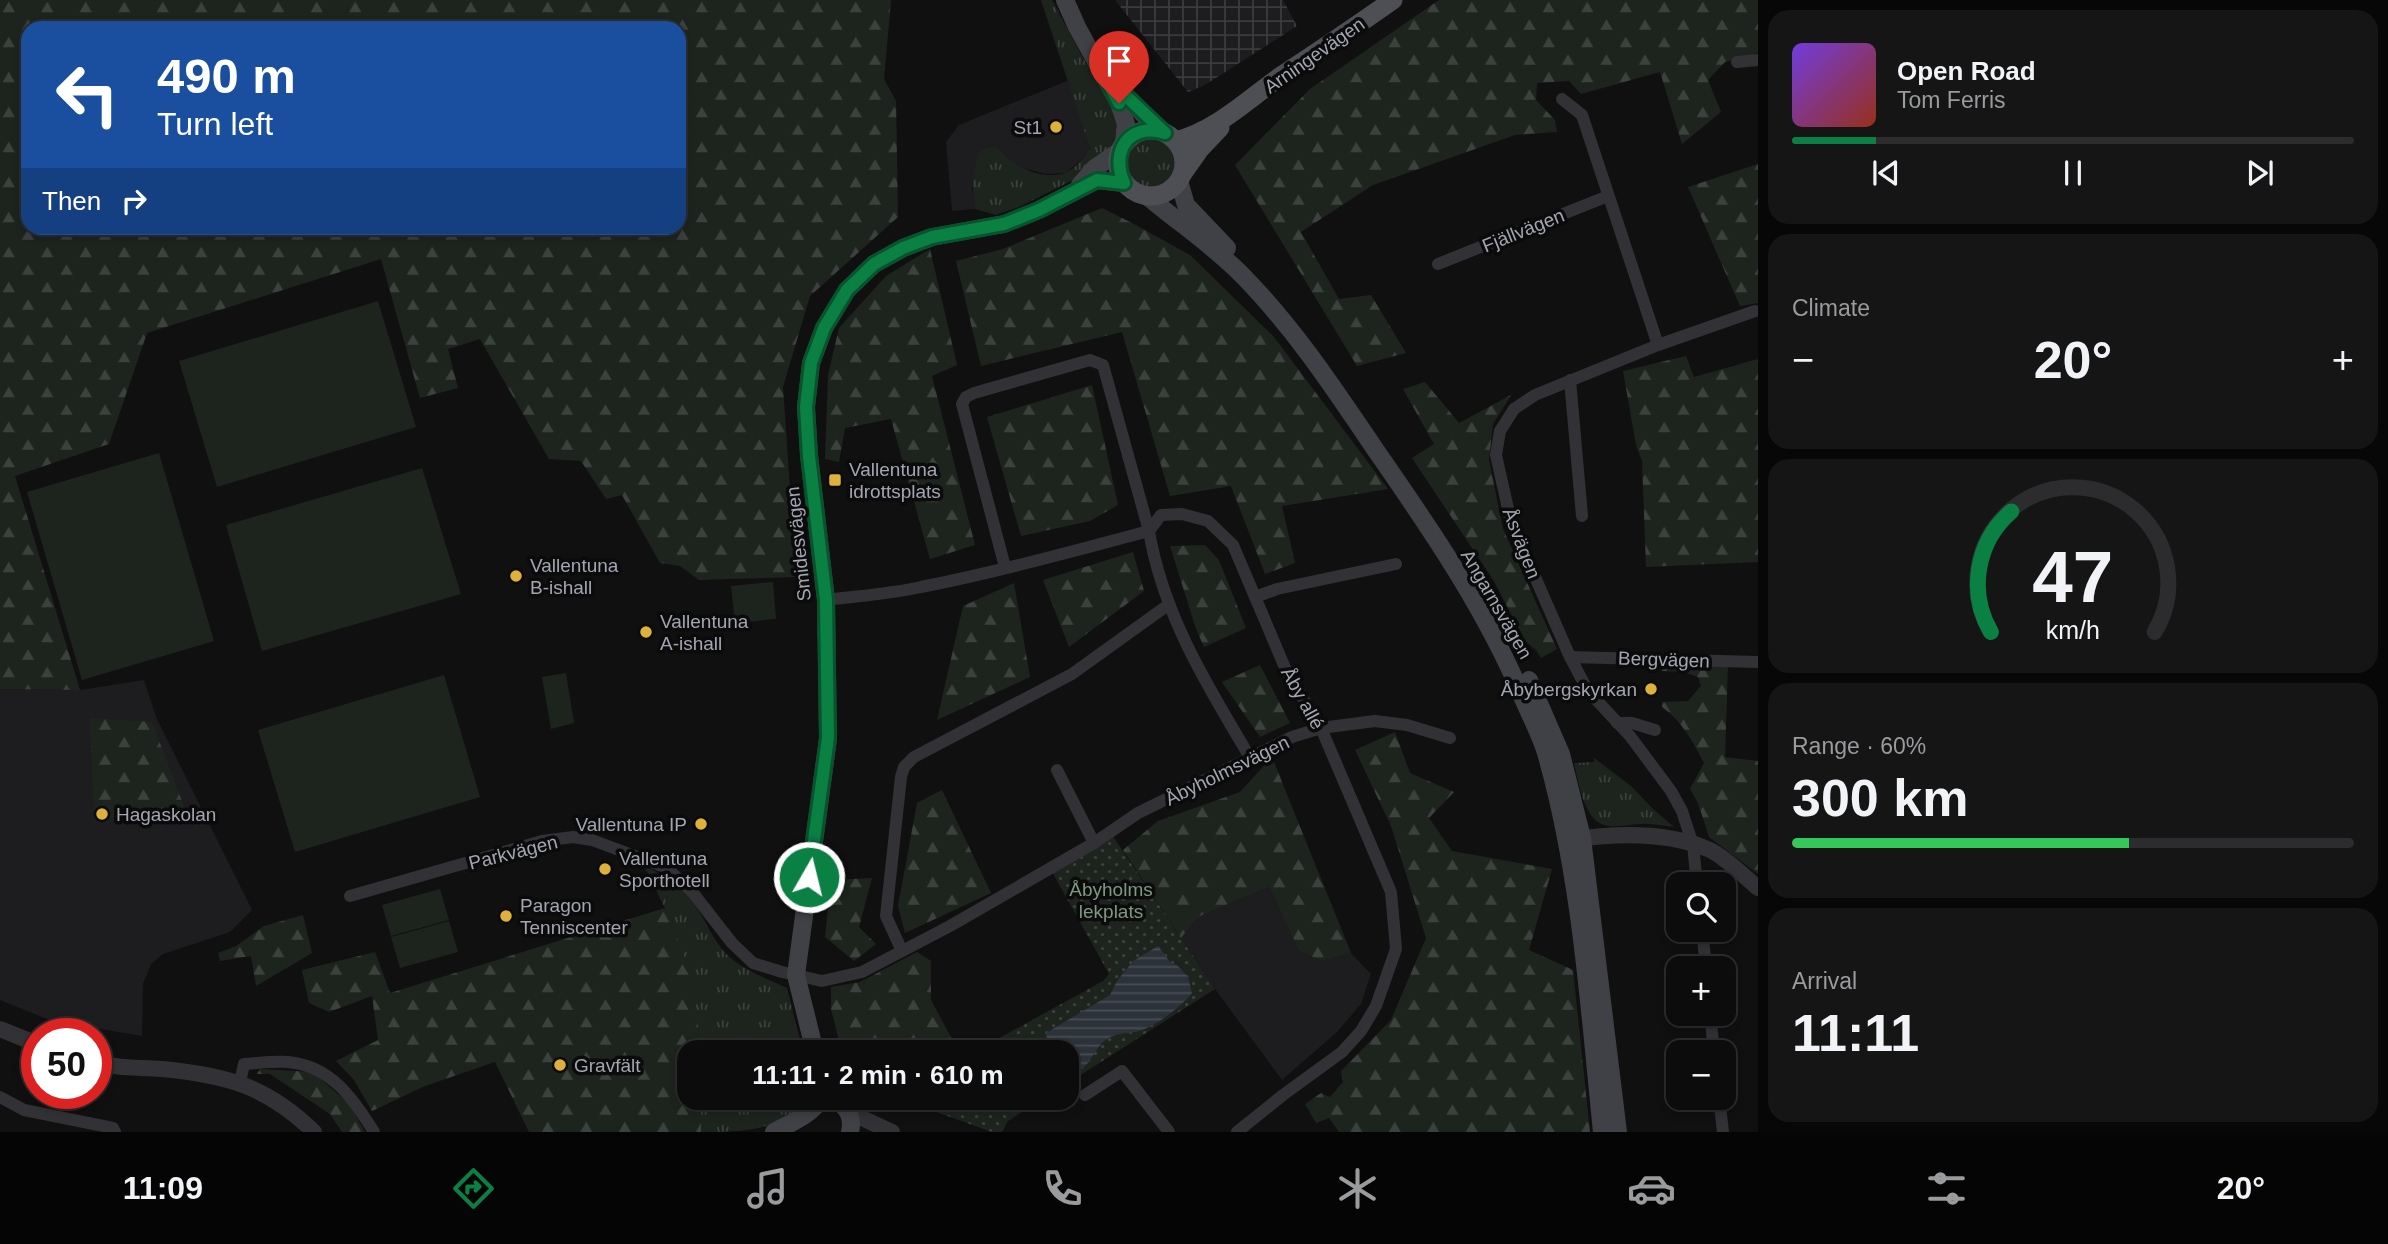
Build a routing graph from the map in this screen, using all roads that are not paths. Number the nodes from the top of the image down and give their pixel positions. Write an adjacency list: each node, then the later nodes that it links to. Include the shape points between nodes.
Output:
1 (1065, 0): 4 (main road)
2 (1393, 0): 7 (main road, Arningevägen)
3 (1758, 60): 5 (street)
4 (1097, 62): 8 (main road); 9 (main road, via 1126,124)
5 (1737, 62)
6 (1562, 99): 13 (street, via 1582,115)
7 (1236, 111): 8 (main road, Arningevägen, via 1194,136); 10 (main road, Arningevägen)
8 (1170, 137): 9 (main road, via 1142,131); 10 (main road, via 1183,154)
9 (1122, 147): 11 (main road, via 1118,163); 12 (main road, Smidesvägen)
10 (1181, 177): 14 (main road, via 1164,194); 34 (main road, Angarnsvägen, via 1186,205 1282,308 1337,378 1483,595 1526,674 1561,754)
11 (1124, 183): 12 (main road, Smidesvägen, via 1097,180); 14 (main road)
12 (1076, 190): 24 (main road, Smidesvägen, via 1004,224 932,237 903,248 874,264 847,290 824,328 811,363 806,407)
13 (1608, 195): 15 (street, Fjällvägen); 17 (street)
14 (1147, 196): 34 (main road, Angarnsvägen, via 1242,276 1304,345 1409,498 1513,673)
15 (1438, 264)
16 (1755, 311): 17 (street, Åsvägen)
17 (1658, 345): 18 (street, Åsvägen)
18 (1570, 380): 19 (street); 26 (street, Åsvägen, via 1514,409 1500,431 1496,455 1511,522)
19 (1583, 516)
20 (1149, 531): 22 (street); 22 (street, via 1103,365 1090,360 974,393 962,404); 23 (street, Åby allé, via 1161,515 1182,514 1208,521 1233,545); 25 (street)
21 (1396, 564): 23 (street)
22 (1005, 567): 24 (street, via 919,588)
23 (1255, 597): 29 (street, Åby allé, via 1286,670)
24 (826, 600): 41 (main road, Smidesvägen, via 828,738)
25 (1168, 605): 32 (street, via 1194,661); 40 (street, via 1072,674 914,757 904,767 886,916)
26 (1570, 657): 27 (street, Bergvägen); 28 (street, Åsvägen, via 1588,691)
27 (1758, 662)
28 (1617, 723): 30 (street); 36 (street, Åsvägen, via 1671,791)
29 (1321, 728): 31 (street, Åbyholmsvägen, via 1375,720); 32 (street, Åbyholmsvägen, via 1292,737); 63 (street, Åby allé, via 1391,892 1396,949 1376,1006 1361,1031 1342,1052)
30 (1655, 730)
31 (1450, 738)
32 (1251, 759): 35 (street, Åbyholmsvägen, via 1138,813)
33 (1057, 770): 35 (street)
34 (1575, 839): 36 (street, via 1657,835); 64 (main road, Angarnsvägen, via 1575,882); 65 (main road, Angarnsvägen)
35 (1094, 844): 40 (street, Åbyholmsvägen)
36 (1693, 845): 37 (street, Åsvägen); 38 (street, via 1712,851)
37 (1696, 872)
38 (1758, 888)
39 (350, 896): 41 (street, Parkvägen, via 542,841 573,837 667,868 673,866 753,963)
40 (902, 951): 41 (street, Åbyholmsvägen, via 862,972 822,981)
41 (796, 975): 44 (main road, Smidesvägen)
42 (0, 1029): 43 (street)
43 (21, 1038)
44 (812, 1040)
45 (112, 1064): 46 (street)
46 (240, 1082): 56 (street, via 275,1099); 57 (street, via 244,1063 289,1062 324,1072 354,1100)
47 (1085, 1095): 62 (street, via 1122,1071)
48 (0, 1097): 54 (street, via 24,1110)
49 (806, 1110): 58 (main road)
50 (811, 1110): 59 (main road, via 807,1121)
51 (847, 1110): 60 (main road)
52 (854, 1110): 61 (street)
53 (1720, 1110): 66 (street)
54 (90, 1127): 55 (street, via 113,1128)
55 (115, 1132)
56 (314, 1132)
57 (374, 1132)
58 (774, 1132)
59 (810, 1132)
60 (850, 1132)
61 (892, 1132)
62 (1169, 1132)
63 (1237, 1132)
64 (1602, 1132)
65 (1618, 1132)
66 (1723, 1132)

